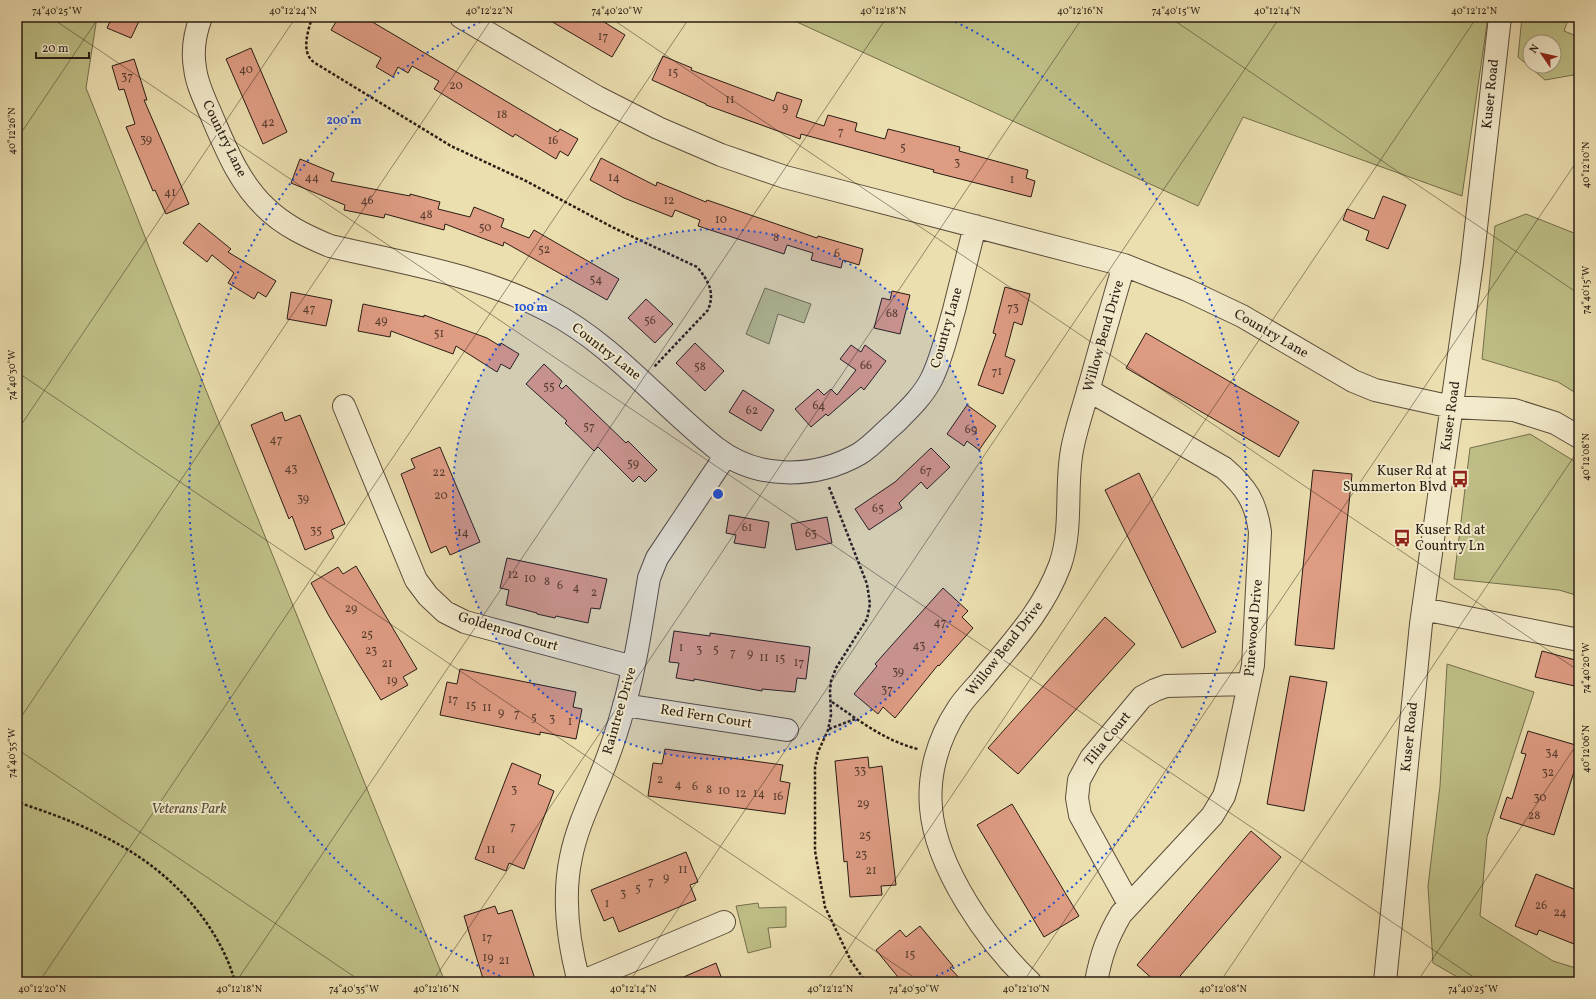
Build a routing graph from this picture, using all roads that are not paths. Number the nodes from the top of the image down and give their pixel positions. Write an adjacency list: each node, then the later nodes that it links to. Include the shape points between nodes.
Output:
1 (201, 17): 10 (street, Country Lane, via 194,45 194,67 199,87 233,165 247,187 285,224 330,246 474,280 550,311 616,358)
2 (461, 17): 4 (street, Country Lane, via 597,97 658,128 721,155 785,177)
3 (1500, 17): 8 (street, Kuser Road, via 1472,263)
4 (975, 226): 5 (street, Country Lane); 10 (street, Country Lane, via 941,358 930,382 915,404 871,445 840,463 800,473 749,466)
5 (1124, 266): 6 (street, Willow Bend Drive); 8 (street, Country Lane, via 1187,290 1242,316 1353,381 1375,390)
6 (1088, 390): 14 (street, Pinewood Drive, via 1224,468 1238,480 1250,496 1258,514 1260,532 1253,666); 20 (street, Willow Bend Drive, via 1072,449 1067,531 1062,559 1052,586 1038,611 958,709 936,754 931,780 931,809 935,835 944,859 962,895 987,934)
7 (344, 406): 13 (street, Goldenrod Court, via 411,571 428,596 445,612 465,622)
8 (1452, 407): 9 (street, Country Lane, via 1514,410 1555,424); 11 (street, Kuser Road)
9 (1579, 437)
10 (726, 455): 13 (street, Raintree Drive, via 657,558 649,578)
11 (1423, 609): 12 (street); 22 (street, Kuser Road)
12 (1579, 640)
13 (633, 667): 15 (street, Raintree Drive)
14 (1249, 684): 17 (street, Pinewood Drive, via 1224,796 1212,816); 17 (street, Tilia Court, via 1166,686 1155,690 1142,697 1085,765 1079,780 1077,798 1080,815)
15 (624, 705): 16 (street, Red Fern Court); 19 (street, Raintree Drive, via 606,763 578,828 566,886 570,948)
16 (787, 730)
17 (1130, 904): 21 (street, Pinewood Drive, via 1109,933)
18 (724, 922): 19 (street)
19 (580, 982)
20 (1030, 982)
21 (1096, 982)
22 (1385, 982)

